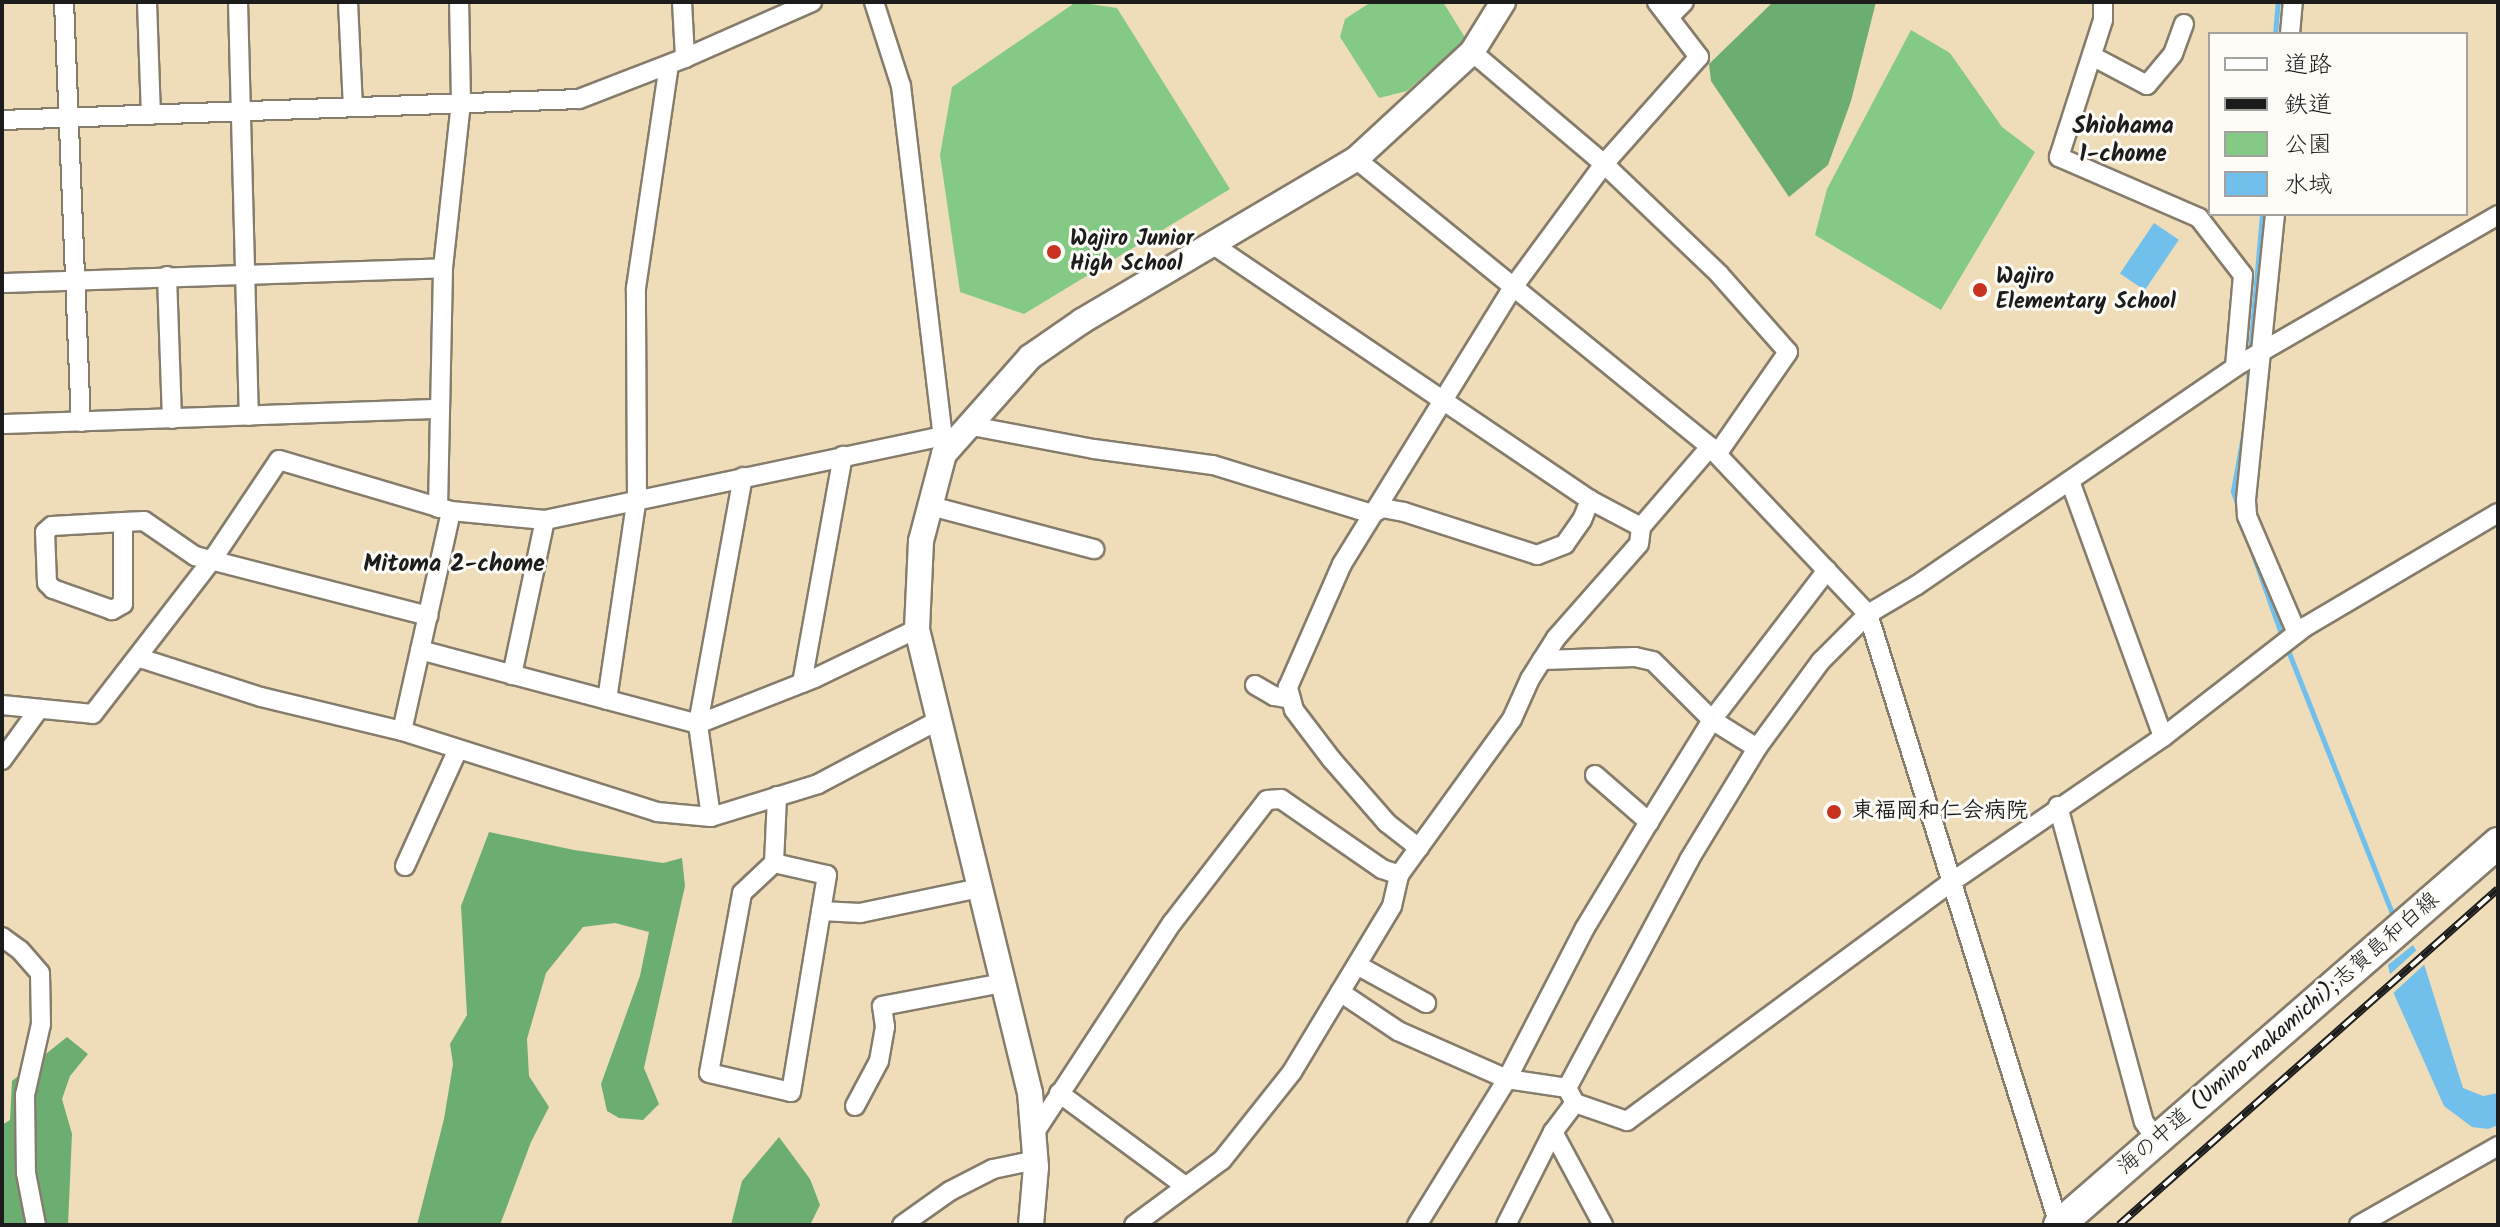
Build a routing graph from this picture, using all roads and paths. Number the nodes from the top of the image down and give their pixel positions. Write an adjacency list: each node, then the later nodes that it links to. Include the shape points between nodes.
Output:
1 (64, 2): 23 (street)
2 (147, 2): 22 (street)
3 (238, 2): 21 (street)
4 (348, 2): 20 (street)
5 (459, 2): 19 (street)
6 (682, 2): 18 (street)
7 (812, 2): 18 (street)
8 (874, 2): 45 (street, via 901,86)
9 (1503, 2): 16 (street)
10 (1684, 2): 13 (street)
11 (2103, 2): 17 (street)
12 (2293, 2): 15 (street)
13 (1663, 9): 26 (street, via 1699,57)
14 (2184, 24): 17 (street, via 2173,54 2147,85)
15 (2290, 32)
16 (1472, 52): 25 (street); 26 (street)
17 (2092, 56): 37 (street, via 2059,157 2199,218 2243,275)
18 (677, 62): 19 (street, via 579,99); 50 (street, via 636,288)
19 (461, 102): 20 (street); 30 (street)
20 (353, 107): 21 (street)
21 (241, 111): 22 (street); 31 (street)
22 (151, 115): 23 (street)
23 (68, 119): 24 (street); 33 (street)
24 (2, 120)
25 (1356, 159): 29 (street); 35 (street)
26 (1604, 164): 35 (street); 46 (street, via 1719,274 1788,352)
27 (2498, 215): 36 (street)
28 (2275, 216): 36 (street)
29 (1210, 243): 38 (street); 44 (street, via 1030,357)
30 (443, 268): 31 (street); 39 (street)
31 (246, 273): 32 (street); 40 (street)
32 (167, 276): 33 (street); 41 (street)
33 (75, 280): 34 (street); 42 (street)
34 (2, 283)
35 (1514, 286): 38 (street); 46 (street)
36 (2261, 353): 37 (street); 65 (street, via 2247,516)
37 (2235, 367): 49 (street)
38 (1441, 402): 51 (street); 55 (street)
39 (439, 409): 40 (street); 53 (street)
40 (249, 416): 41 (street)
41 (172, 419): 42 (street)
42 (81, 422): 43 (street)
43 (2, 424)
44 (972, 426): 45 (street); 55 (street, via 1213,465)
45 (943, 445): 47 (street); 52 (street)
46 (1713, 451): 58 (street); 61 (street)
47 (843, 456): 48 (street); 70 (street)
48 (743, 477): 50 (street); 78 (street)
49 (2070, 481): 62 (street); 80 (street)
50 (637, 498): 56 (street); 73 (street)
51 (1590, 500): 55 (street, via 1565,544 1537,555 1404,512 1382,508); 58 (street)
52 (931, 506): 59 (street); 64 (street, via 921,541)
53 (445, 509): 56 (street); 60 (street, via 279,460); 63 (street)
54 (2498, 513): 65 (street)
55 (1372, 514): 72 (street, via 1342,564 1288,687)
56 (545, 520): 69 (street)
57 (123, 522): 57 (street, via 52,526 45,532 47,583 112,610 123,604); 60 (street, via 144,521 195,556)
58 (1641, 527): 68 (street, via 1639,544)
59 (1094, 549)
60 (212, 560): 63 (street); 67 (street)
61 (1827, 570): 62 (street); 76 (street)
62 (1868, 614): 81 (street, via 1821,661); 94 (street)
63 (428, 616): 66 (street)
64 (917, 629): 70 (street); 77 (street)
65 (2297, 633): 80 (street)
66 (420, 650): 69 (street); 79 (street)
67 (140, 658): 75 (street, via 93,714); 79 (street, via 261,697)
68 (1542, 660): 76 (street, via 1653,661); 90 (street, via 1512,719)
69 (512, 675): 73 (street)
70 (802, 683): 78 (street)
71 (1255, 685): 72 (street)
72 (1291, 699): 90 (street, via 1349,780 1387,823)
73 (607, 700): 78 (street)
74 (2, 705): 75 (street)
75 (39, 709): 83 (street)
76 (1712, 720): 81 (street); 88 (street)
77 (937, 721): 85 (street, via 818,784); 95 (street)
78 (698, 724): 87 (street)
79 (402, 731): 82 (street)
80 (2163, 737): 86 (street)
81 (1757, 748): 104 (street, via 1689,860)
82 (458, 749): 87 (street, via 657,812); 92 (street)
83 (2, 760)
84 (1595, 775): 88 (street)
85 (777, 796): 87 (street); 91 (street)
86 (2058, 806): 94 (street); 108 (street, via 2144,1122)
87 (711, 817)
88 (1649, 822): 102 (street, via 1585,928)
89 (2498, 843): 108 (main road, 海の中道 (Umino-nakamichi);志賀島和白線)
90 (1419, 848): 93 (street)
91 (774, 863): 96 (street, via 827,875); 96 (street, via 742,893 709,1073 791,1092)
92 (405, 866)
93 (1399, 875): 98 (street, via 1392,906); 103 (street, via 1382,869 1281,799 1267,800 1172,923)
94 (1950, 883): 104 (street, via 1627,1121); 119 (street)
95 (980, 888): 96 (street, via 860,913); 99 (street)
96 (821, 911)
97 (2, 937): 112 (street, via 40,973 41,1024 25,1095 26,1173)
98 (1357, 965): 100 (street); 101 (street)
99 (1003, 983): 105 (street, via 882,1006 885,1027 879,1061); 106 (street)
100 (1340, 992): 102 (street, via 1398,1031); 111 (street, via 1292,1072 1222,1160)
101 (1426, 1003)
102 (1507, 1079): 104 (street); 116 (street)
103 (1059, 1093): 106 (street); 111 (street)
104 (1571, 1096): 107 (street)
105 (855, 1106)
106 (1035, 1132): 110 (street)
107 (1553, 1132): 117 (street); 118 (street)
108 (2156, 1139): 119 (main road, 海の中道 (Umino-nakamichi);志賀島和白線)
109 (2498, 1146): 120 (street)
110 (1036, 1160): 113 (street, via 993,1169); 114 (street)
111 (1184, 1185): 115 (street)
112 (36, 1225)
113 (902, 1225)
114 (1031, 1225)
115 (1134, 1225)
116 (1417, 1225)
117 (1506, 1225)
118 (1603, 1225)
119 (2059, 1225)
120 (2359, 1225)

